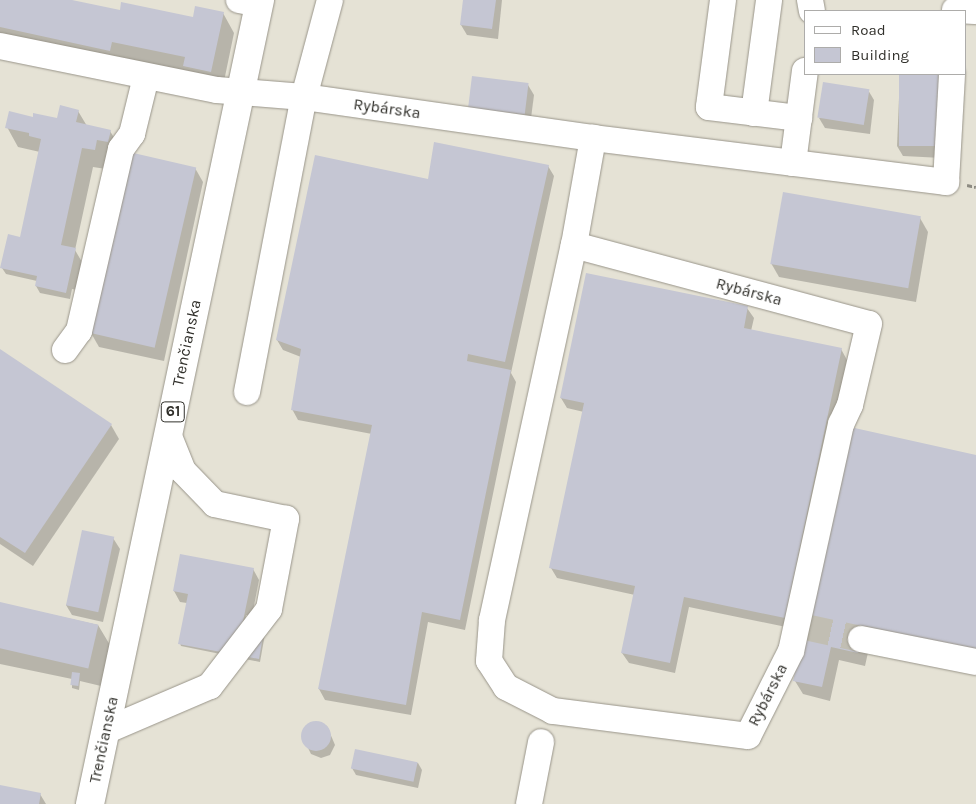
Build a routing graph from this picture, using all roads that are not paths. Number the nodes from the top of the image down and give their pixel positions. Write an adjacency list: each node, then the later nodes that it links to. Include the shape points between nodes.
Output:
1 (330, 0): 10 (lane)
2 (723, 0): 11 (lane, via 709,107)
3 (769, 0): 11 (lane)
4 (253, 1): 9 (main road, Trenčianska / 61)
5 (0, 46): 8 (lane, Rybárska)
6 (804, 75): 12 (lane)
7 (952, 75): 14 (lane, Rybárska, via 946,182)
8 (146, 76): 9 (lane, Rybárska); 16 (lane, via 132,134 121,149 80,331)
9 (240, 92): 10 (lane, Rybárska); 18 (main road, Trenčianska / 61)
10 (304, 98): 13 (lane, Rybárska); 17 (lane)
11 (754, 113): 12 (lane)
12 (799, 118): 14 (lane)
13 (593, 138): 14 (lane, Rybárska); 15 (lane, Rybárska)
14 (793, 163)
15 (574, 245): 15 (lane, Rybárska, via 869,324 850,405 841,424 801,626 748,736 553,711 506,687 489,661 492,620)
16 (65, 350)
17 (247, 392)
18 (168, 434): 21 (main road, Trenčianska / 61); 21 (lane, via 183,471 215,504 286,519 269,609 210,686)
19 (861, 638): 20 (lane)
20 (976, 662)
21 (106, 731): 23 (main road, Trenčianska / 61)
22 (541, 742): 24 (lane)
23 (90, 804)
24 (528, 804)

